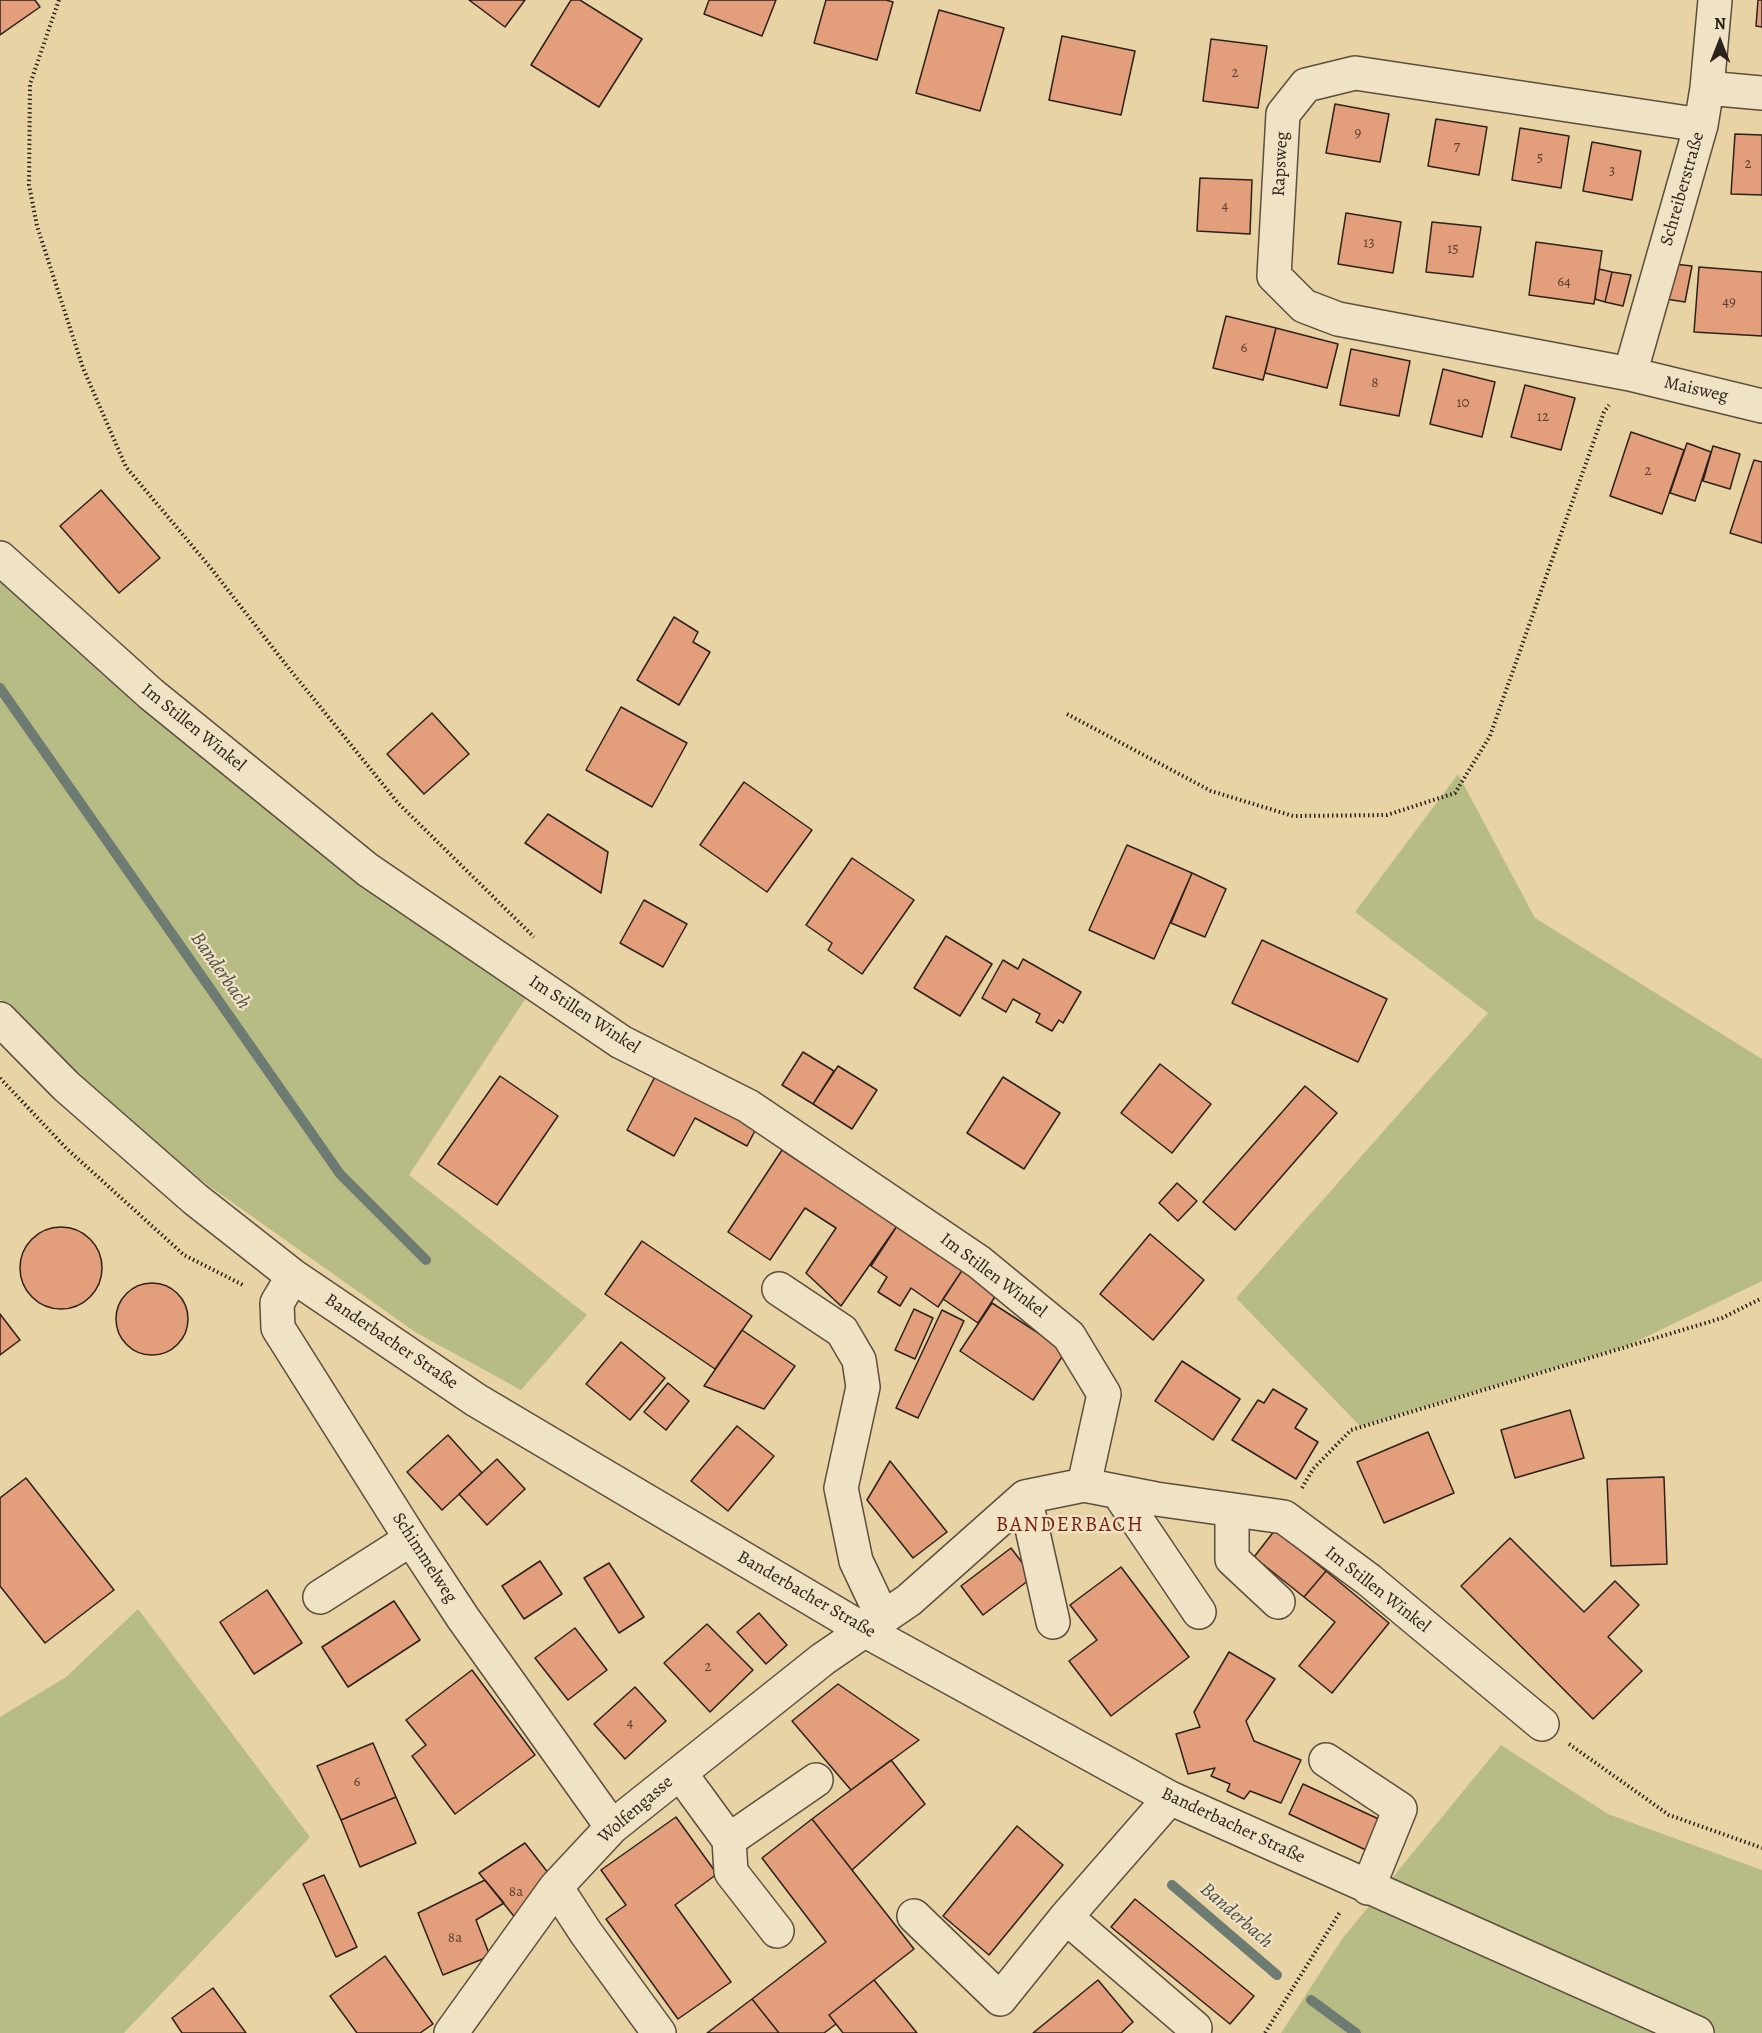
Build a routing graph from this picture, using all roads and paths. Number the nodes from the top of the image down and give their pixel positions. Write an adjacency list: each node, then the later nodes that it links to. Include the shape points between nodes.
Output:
1 (59, 0): 10 (path, via 30,84 29,185 37,226 83,368 126,466 398,803)
2 (1715, 0): 3 (street, Schreiberstraße)
3 (1707, 88): 4 (street); 5 (street, Schreiberstraße)
4 (1762, 93)
5 (1701, 125): 6 (street, Schreiberstraße); 6 (street, Rapsweg, via 1355,73 1306,85 1283,114 1274,276 1304,306 1338,319)
6 (1630, 374): 7 (street, Maisweg); 9 (path, via 1604,412 1490,736 1455,793 1387,815 1293,816 1211,791)
7 (1762, 406)
8 (0, 558): 15 (street, Im Stillen Winkel, via 151,694 368,870 621,1042 748,1106 979,1262 1069,1336 1104,1394)
9 (1067, 714)
10 (537, 940)
11 (0, 1019): 12 (street, Banderbacher Straße, via 66,1086 195,1199)
12 (292, 1276): 20 (street, Schimmelweg, via 277,1303 278,1328); 25 (street, Banderbacher Straße, via 476,1400)
13 (779, 1289): 25 (street, via 842,1331 859,1360 863,1387 841,1488)
14 (1762, 1298): 19 (path, via 1722,1318 1351,1430 1313,1469)
15 (1084, 1485): 16 (street, Im Stillen Winkel); 17 (street, Im Stillen Winkel)
16 (1118, 1492): 18 (street, Im Stillen Winkel); 23 (street)
17 (1025, 1497): 24 (street); 25 (street, via 909,1600)
18 (1233, 1510): 19 (street, Im Stillen Winkel); 22 (street, via 1233,1559)
19 (1284, 1517): 26 (street, Im Stillen Winkel, via 1369,1580)
20 (411, 1539): 21 (street); 31 (street, Schimmelweg)
21 (320, 1597)
22 (1278, 1602)
23 (1199, 1612)
24 (1053, 1622)
25 (873, 1624): 28 (street, Wolfengasse); 30 (street, Banderbacher Straße)
26 (1542, 1724): 33 (path, via 1669,1815)
27 (1326, 1760): 34 (street, via 1400,1809)
28 (680, 1773): 31 (street, Wolfengasse); 32 (street)
29 (816, 1780): 32 (street)
30 (1170, 1798): 34 (street, Banderbacher Straße); 37 (street)
31 (612, 1827): 35 (street, Wolfengasse)
32 (729, 1840): 38 (street, via 731,1872)
33 (1762, 1848)
34 (1363, 1885): 42 (path); 43 (street, Banderbacher Straße)
35 (556, 1887): 40 (street, Wolfengasse); 41 (street)
36 (914, 1916): 37 (street, via 1000,1999)
37 (1066, 1917): 39 (street)
38 (777, 1931)
39 (1195, 2028)
40 (451, 2033)
41 (659, 2033)
42 (1265, 2033)
43 (1697, 2033)

